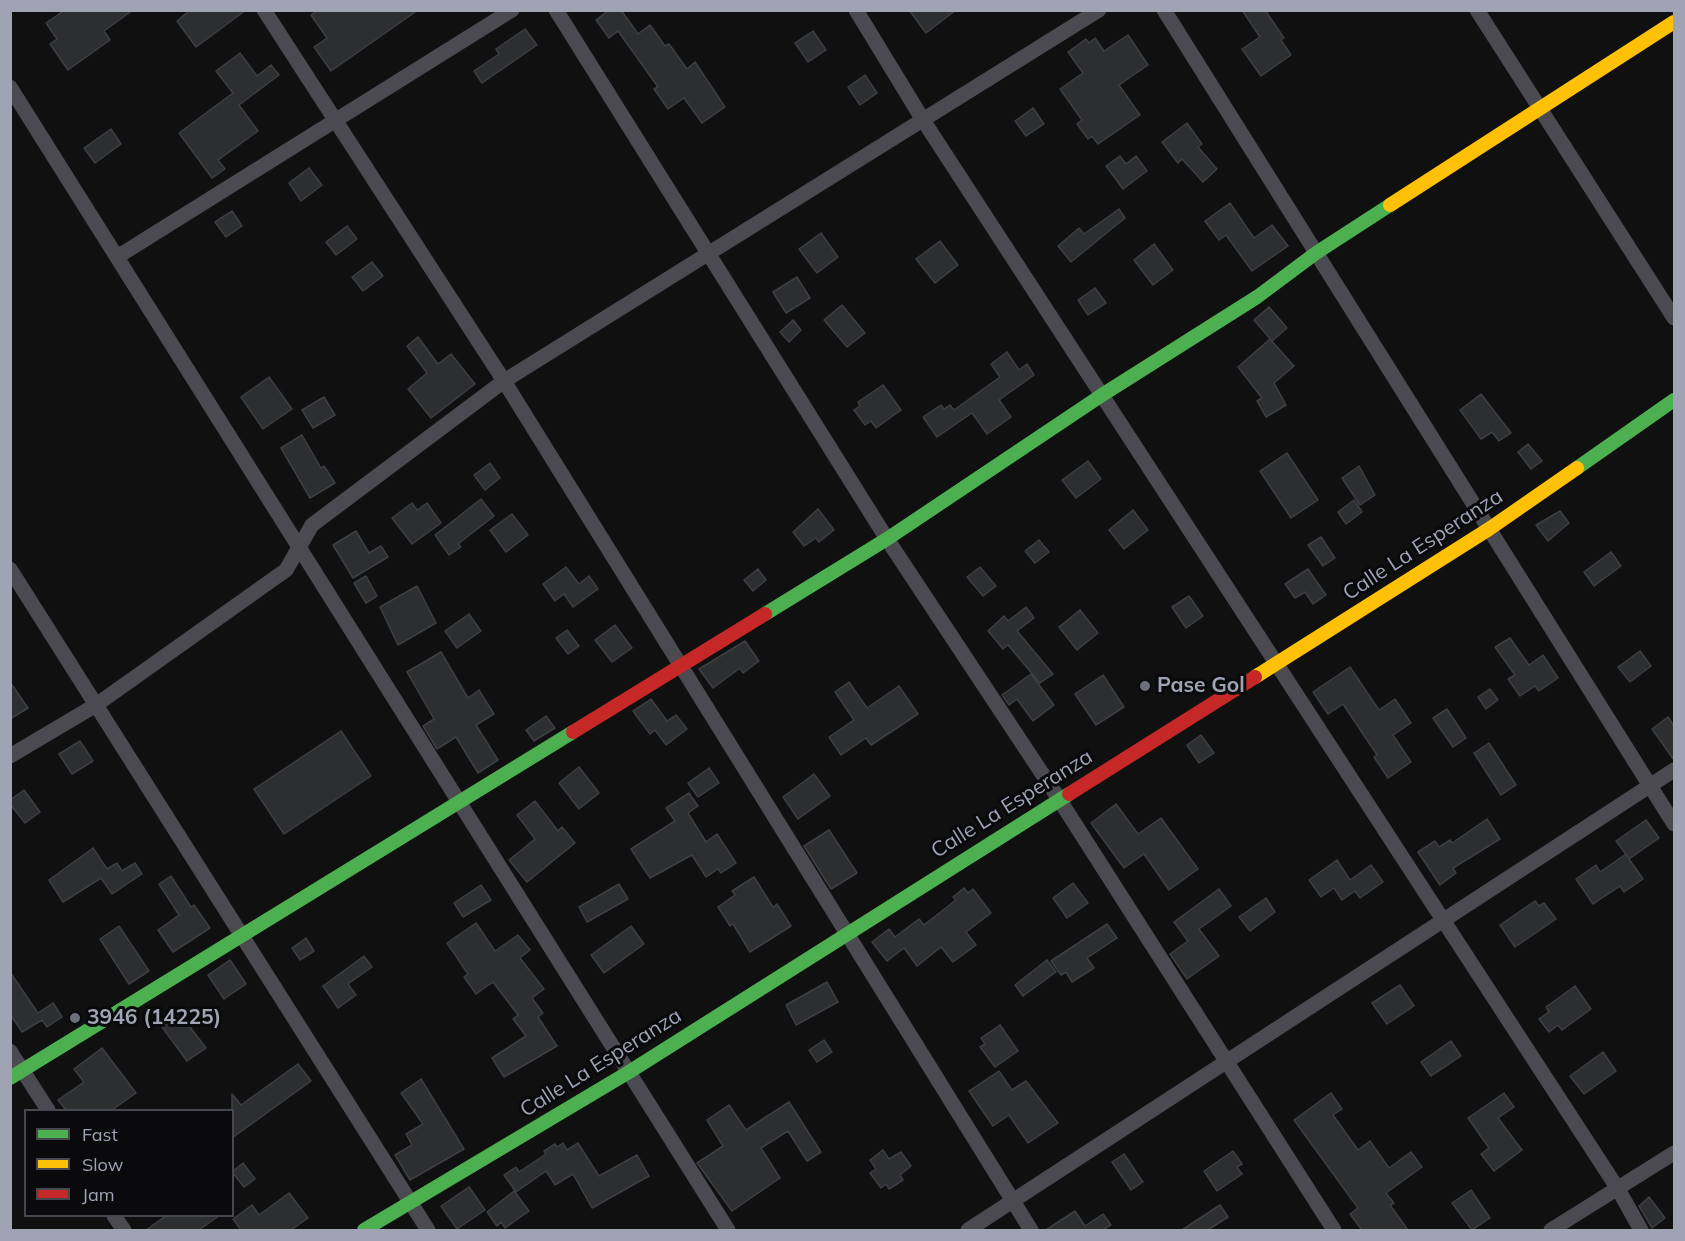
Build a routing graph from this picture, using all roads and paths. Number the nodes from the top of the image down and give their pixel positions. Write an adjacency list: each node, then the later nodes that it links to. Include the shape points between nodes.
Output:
1 (264, 10): 12 (street)
2 (512, 10): 12 (street)
3 (556, 10): 14 (street)
4 (856, 10): 11 (street)
5 (1099, 10): 11 (street)
6 (1164, 10): 13 (street)
7 (1477, 10): 10 (street)
8 (1674, 22): 10 (street)
9 (10, 87): 15 (street)
10 (1540, 108): 13 (street); 16 (street)
11 (923, 120): 14 (street); 18 (street)
12 (336, 121): 15 (street); 17 (street)
13 (1316, 253): 18 (street, via 1257,297); 20 (street)
14 (708, 254): 17 (street); 21 (street)
15 (117, 257): 22 (street)
16 (1674, 318)
17 (504, 381): 22 (street, via 312,525); 25 (street)
18 (1102, 395): 21 (street); 24 (street)
19 (1674, 400): 20 (street, Calle La Esperanza)
20 (1490, 529): 24 (street, Calle La Esperanza); 29 (street)
21 (887, 539): 25 (street); 30 (street)
22 (301, 547): 26 (street, via 286,570); 31 (street)
23 (10, 569): 26 (street)
24 (1276, 664): 30 (street, Calle La Esperanza); 33 (street)
25 (680, 666): 31 (street); 34 (street)
26 (96, 705): 27 (street); 35 (street)
27 (10, 756)
28 (1674, 770): 29 (street)
29 (1650, 785): 32 (street); 33 (street)
30 (1059, 799): 34 (street, Calle La Esperanza); 37 (street)
31 (459, 802): 35 (street); 38 (street)
32 (1674, 824)
33 (1444, 922): 37 (street); 42 (street)
34 (847, 933): 38 (street, Calle La Esperanza); 43 (street)
35 (242, 935): 39 (street); 44 (street)
36 (10, 1051): 39 (street)
37 (1225, 1061): 43 (street); 52 (street)
38 (629, 1072): 44 (street, Calle La Esperanza); 49 (street)
39 (16, 1074): 40 (street)
40 (47, 1109)
41 (1674, 1153): 42 (street)
42 (1618, 1189): 53 (street); 54 (street)
43 (1013, 1202): 50 (street); 51 (street)
44 (411, 1203): 47 (street, Calle La Esperanza); 48 (street)
45 (115, 1217): 46 (street)
46 (124, 1230)
47 (364, 1230)
48 (428, 1230)
49 (728, 1230)
50 (968, 1230)
51 (1031, 1230)
52 (1334, 1230)
53 (1551, 1230)
54 (1641, 1230)

